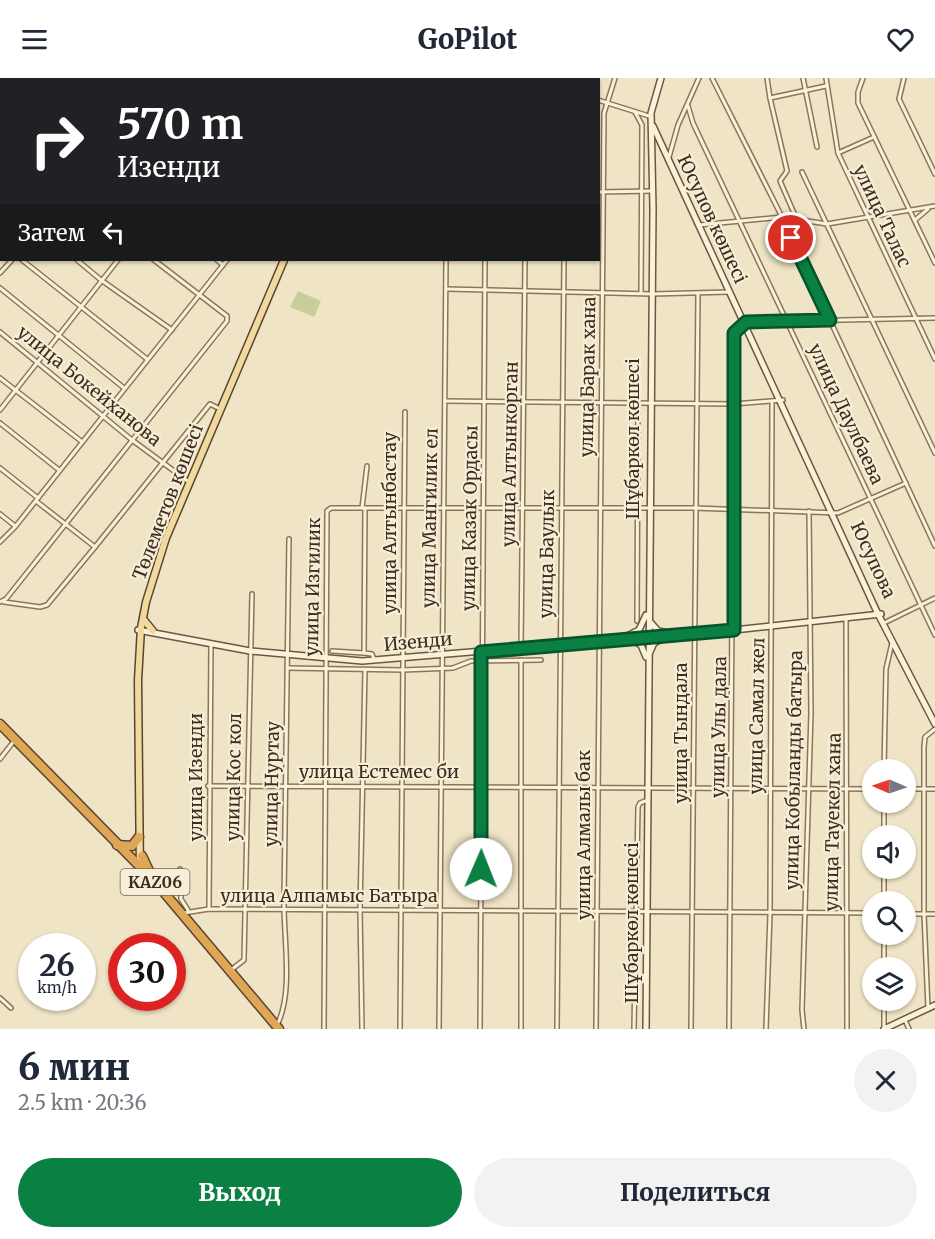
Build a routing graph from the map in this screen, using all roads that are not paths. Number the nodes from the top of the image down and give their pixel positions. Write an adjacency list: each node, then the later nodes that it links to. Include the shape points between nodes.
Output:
1 (615, 78): 14 (street, улица Барак хана)
2 (660, 78): 17 (street, Шұбаркөл көшесі)
3 (699, 78): 15 (street)
4 (712, 78): 32 (street)
5 (767, 78): 12 (street)
6 (803, 78): 11 (street)
7 (826, 78): 10 (street, улица Талас)
8 (863, 78): 18 (street, via 858,103)
9 (904, 78): 25 (street, via 899,99)
10 (826, 86): 11 (street); 21 (street, улица Талас)
11 (805, 90): 12 (street); 19 (street)
12 (770, 98): 35 (street, via 786,168 780,181)
13 (600, 101): 14 (street)
14 (606, 103): 16 (street); 28 (street, улица Барак хана)
15 (688, 106): 22 (street); 34 (street, улица Даулбаева)
16 (635, 112): 17 (street); 26 (street, via 642,125)
17 (650, 117): 20 (street, Юсупов көшесі); 22 (street, Юсупов көшесі); 23 (street, Шұбаркөл көшесі); 27 (street, Шұбаркөл көшесі)
18 (874, 137): 21 (street); 31 (street)
19 (817, 147)
20 (663, 152): 23 (street, via 656,151); 38 (street, Юсупов көшесі)
21 (837, 153): 33 (street, улица Талас)
22 (669, 157): 38 (street, Юсупов көшесі)
23 (652, 160): 27 (street, Шұбаркөл көшесі)
24 (802, 172): 37 (street)
25 (935, 174)
26 (640, 191): 27 (street); 28 (street); 63 (street)
27 (651, 191): 64 (street, Шұбаркөл көшесі)
28 (601, 192): 62 (street, улица Барак хана)
29 (935, 206): 30 (street)
30 (929, 208): 31 (street); 36 (street)
31 (910, 211): 33 (street); 36 (street)
32 (782, 217): 34 (street); 35 (street); 71 (street)
33 (868, 219): 37 (street); 68 (street, улица Талас)
34 (740, 220): 38 (street); 73 (street, улица Даулбаева)
35 (796, 220): 37 (street)
36 (915, 220): 52 (street)
37 (827, 224): 70 (street)
38 (700, 225): 60 (street, Юсупов көшесі)
39 (11, 261): 54 (street)
40 (23, 261): 67 (street)
41 (78, 261): 55 (street)
42 (117, 261): 55 (street)
43 (155, 261): 66 (street)
44 (218, 261): 53 (street)
45 (226, 261): 53 (street)
46 (282, 261): 94 (main road, Төлеметов көшесі)
47 (282, 261): 106 (main road, Төлеметов көшесі)
48 (446, 261): 57 (street, улица Мангилик ел)
49 (485, 261): 58 (street, улица Казак Ордасы)
50 (525, 261): 59 (street, улица Алтынкорган)
51 (564, 261): 61 (street, улица Баулык)
52 (935, 264)
53 (223, 265): 66 (street)
54 (0, 273)
55 (101, 280): 67 (street); 74 (street)
56 (0, 288): 76 (street)
57 (446, 290): 58 (street); 84 (street, улица Мангилик ел)
58 (484, 291): 59 (street); 85 (street, улица Казак Ордасы)
59 (525, 291): 61 (street); 87 (street, улица Алтынкорган)
60 (730, 291): 65 (street); 72 (street, Юсупов көшесі)
61 (564, 292): 62 (street); 88 (street, улица Баулык)
62 (603, 293): 63 (street); 86 (street, улица Барак хана)
63 (641, 293): 64 (street)
64 (651, 293): 65 (street); 90 (street, Шұбаркөл көшесі)
65 (698, 293): 92 (street, улица Тындала)
66 (199, 294): 74 (street); 99 (street, via 227,316 226,321)
67 (80, 307): 76 (street); 78 (street)
68 (916, 318): 69 (street); 70 (street); 77 (street, улица Талас)
69 (935, 318)
70 (872, 319): 71 (street); 101 (street)
71 (830, 320): 73 (street); 107 (street)
72 (745, 322): 73 (street); 83 (street, Юсупов көшесі); 93 (street, улица Улы дала, via 734,333)
73 (788, 322): 108 (street, улица Даулбаева)
74 (172, 330): 78 (street)
75 (0, 332): 79 (street, улица Бокейханова)
76 (58, 336): 79 (street); 81 (street)
77 (935, 359)
78 (148, 360): 81 (street)
79 (38, 362): 82 (street); 97 (street, улица Бокейханова)
80 (0, 378): 82 (street)
81 (124, 388): 97 (street)
82 (15, 390): 95 (street); 100 (street)
83 (781, 400): 91 (street); 123 (street, Юсупов көшесі)
84 (445, 401): 85 (street); 113 (street, улица Мангилик ел)
85 (485, 401): 87 (street); 111 (street, улица Казак Ордасы)
86 (602, 401): 88 (street); 89 (street); 117 (street, улица Барак хана)
87 (524, 402): 88 (street); 114 (street, улица Алтынкорган)
88 (563, 402): 116 (street, улица Баулык)
89 (638, 402): 90 (street); 118 (street)
90 (650, 402): 92 (street); 119 (street, Шұбаркөл көшесі)
91 (772, 403): 93 (street); 121 (street, улица Самал жел)
92 (697, 404): 93 (street); 115 (street, улица Тындала)
93 (734, 404): 120 (street, улица Улы дала)
94 (218, 408): 102 (street, via 210,404); 106 (main road, Төлеметов көшесі)
95 (0, 410)
96 (405, 412): 110 (street, улица Алтынбастау)
97 (103, 415): 99 (street, улица Бокейханова); 100 (street)
98 (0, 423): 105 (street)
99 (132, 440): 102 (street, улица Бокейханова); 125 (street)
100 (82, 442): 105 (street)
101 (935, 453)
102 (162, 464): 106 (street, улица Бокейханова); 130 (street)
103 (367, 466): 112 (street)
104 (0, 468): 109 (street)
105 (60, 471): 109 (street)
106 (188, 481): 139 (main road, Төлеметов көшесі, via 161,551); 144 (main road, Төлеметов көшесі, via 154,562)
107 (906, 483): 108 (street); 129 (street)
108 (871, 498): 123 (street, via 841,513); 135 (street, улица Даулбаева)
109 (37, 500): 125 (street); 126 (street)
110 (405, 507): 112 (street, улица Изгилик); 113 (street, улица Изгилик); 165 (street, улица Алтынбастау)
111 (483, 507): 113 (street, улица Изгилик); 114 (street, улица Изгилик); 159 (street, улица Казак Ордасы)
112 (363, 508): 162 (street); 164 (street, улица Изгилик, via 331,508 326,514)
113 (444, 508): 163 (street, улица Мангилик ел)
114 (523, 508): 116 (street, улица Изгилик); 157 (street, улица Алтынкорган)
115 (694, 508): 119 (street, улица Изгилик); 120 (street, улица Изгилик); 147 (street, улица Тындала)
116 (561, 509): 117 (street, улица Изгилик); 156 (street, улица Баулык)
117 (600, 509): 118 (street, улица Изгилик); 152 (street, улица Барак хана)
118 (638, 509): 119 (street, улица Изгилик); 141 (street)
119 (649, 509): 137 (street, Шұбаркөл көшесі)
120 (734, 510): 121 (street, улица Изгилик); 145 (street, улица Улы дала)
121 (773, 510): 122 (street, улица Изгилик); 143 (street, улица Самал жел)
122 (809, 511): 123 (street, улица Изгилик); 142 (street, улица Кобыланды батыра)
123 (833, 512): 134 (street, Юсупов көшесі); 138 (street, Юсупова)
124 (0, 514): 126 (street)
125 (66, 524): 130 (street); 133 (street)
126 (15, 527): 128 (street)
127 (289, 539): 161 (street, улица Нуртау)
128 (0, 542)
129 (935, 546)
130 (94, 547): 133 (street, via 47,604 40,607)
131 (252, 594): 158 (street, улица Кос кол)
132 (935, 598): 135 (street)
133 (2, 602)
134 (873, 603): 136 (street); 138 (street, Юсупов көшесі)
135 (921, 606): 138 (street); 149 (street, улица Даулбаева)
136 (869, 613): 138 (street, Изенди); 140 (street, Изенди)
137 (648, 615): 148 (street, via 655,630); 150 (street, Шұбаркөл көшесі); 151 (street, via 639,630)
138 (881, 616): 140 (street, Изенди); 153 (street, Юсупов көшесі)
139 (143, 617): 144 (main road, Төлеметов көшесі); 146 (main road)
140 (846, 617): 142 (street, Изенди); 199 (street, улица Тауекел хана)
141 (637, 621)
142 (810, 621): 143 (street, Изенди); 198 (street, улица Кобыланды батыра)
143 (772, 625): 145 (street, Изенди); 197 (street, улица Самал жел)
144 (140, 629): 146 (street, Изенди); 154 (main road, Төлеметов көшесі); 205 (main road, Төлеметов көшесі, via 135,680)
145 (734, 629): 147 (street, Изенди); 195 (street, улица Улы дала)
146 (152, 632): 154 (main road, via 144,634); 155 (street, Изенди)
147 (695, 632): 148 (street, Изенди); 194 (street, улица Тындала)
148 (670, 634): 150 (street, Изенди); 166 (street, via 654,644)
149 (935, 635)
150 (648, 636): 151 (street, Изенди); 166 (street, Шұбаркөл көшесі)
151 (627, 638): 152 (street, Изенди); 166 (street, via 641,645)
152 (599, 640): 156 (street, Изенди); 193 (street, улица Алмалы бак)
153 (893, 642): 177 (street, Юсупов көшесі); 182 (street, via 886,669)
154 (140, 643): 207 (main road, Төлеметов көшесі)
155 (211, 643): 158 (street, Изенди); 183 (street, улица Изенди)
156 (559, 643): 157 (street, Изенди); 192 (street, улица Баулык)
157 (521, 647): 159 (street, Изенди)
158 (250, 650): 161 (street, Изенди); 189 (street, улица Кос кол)
159 (481, 650): 163 (street, Изенди); 170 (street, улица Казак Ордасы)
160 (332, 651): 162 (street)
161 (287, 653): 164 (street, Изенди); 171 (street, улица Нуртау)
162 (364, 653): 167 (street)
163 (442, 654): 165 (street, Изенди); 172 (street, улица Мангилик ел)
164 (325, 657): 167 (street, Изенди); 173 (street, улица Изгилик)
165 (403, 657): 167 (street, Изенди); 175 (street, улица Алтынбастау)
166 (647, 657): 196 (street, Шұбаркөл көшесі)
167 (375, 659)
168 (521, 660): 169 (street); 170 (street); 191 (street)
169 (541, 660)
170 (481, 661): 172 (street); 188 (street, улица Казак Ордасы)
171 (287, 668): 173 (street); 184 (street, улица Нуртау)
172 (442, 668): 175 (street); 187 (street, улица Мангилик ел)
173 (325, 670): 174 (street); 190 (street, улица Изгилик)
174 (365, 670): 175 (street); 185 (street)
175 (403, 670): 186 (street, улица Алтынбастау)
176 (0, 724): 180 (highway, KАZ06)
177 (935, 724)
178 (935, 729): 202 (street, via 925,737)
179 (0, 731): 180 (highway, KАZ06)
180 (13, 742): 181 (street); 206 (highway, KАZ06); 209 (highway, KАZ06)
181 (0, 759)
182 (884, 759)
183 (208, 786): 189 (street, улица Естемес би); 211 (street, улица Изенди)
184 (285, 786): 189 (street, улица Естемес би); 190 (street, улица Естемес би); 213 (street, улица Нуртау)
185 (363, 786): 186 (street, улица Естемес би); 190 (street, улица Естемес би); 214 (street)
186 (400, 786): 187 (street, улица Естемес би); 215 (street, улица Алтынбастау)
187 (442, 786): 188 (street, улица Естемес би); 216 (street, улица Мангилик ел)
188 (481, 786): 191 (street, улица Естемес би); 220 (street, улица Казак Ордасы)
189 (246, 787): 212 (street, улица Кос кол)
190 (324, 787): 217 (street, улица Изгилик)
191 (523, 787): 192 (street, улица Естемес би); 218 (street)
192 (561, 787): 193 (street, улица Естемес би); 221 (street, улица Баулык)
193 (598, 787): 196 (street, улица Естемес би); 222 (street, улица Алмалы бак)
194 (694, 787): 195 (street, улица Естемес би); 196 (street, улица Естемес би); 223 (street, улица Тындала)
195 (732, 787): 197 (street, улица Естемес би); 228 (street, улица Улы дала)
196 (646, 788): 204 (street, Шұбаркөл көшесі); 227 (street, Шұбаркөл көшесі)
197 (770, 788): 198 (street, улица Естемес би); 229 (street, улица Самал жел)
198 (809, 788): 199 (street, улица Естемес би); 230 (street, улица Кобыланды батыра)
199 (847, 788): 200 (street, улица Естемес би); 224 (street, улица Тауекел хана)
200 (862, 789)
201 (916, 789): 202 (street)
202 (924, 789): 203 (street); 232 (street)
203 (935, 789)
204 (645, 801): 226 (street, Шұбаркөл көшесі, via 638,807); 227 (street, Шұбаркөл көшесі)
205 (139, 837): 206 (highway, via 132,846); 209 (main road, Төлеметов көшесі)
206 (117, 845): 209 (highway, KАZ06)
207 (142, 856): 209 (main road, Төлеметов көшесі); 210 (highway)
208 (180, 869): 219 (street)
209 (139, 871): 210 (highway, KАZ06); 241 (highway, KАZ06)
210 (156, 883): 219 (highway, KАZ06)
211 (209, 909): 212 (street, улица Алпамыс Батыра); 219 (street, улица Алпамыс Батыра)
212 (247, 910): 213 (street, улица Алпамыс Батыра); 234 (street, улица Кос кол, via 244,960)
213 (284, 910): 217 (street, улица Алпамыс Батыра); 241 (street, улица Нуртау, via 285,997)
214 (360, 910): 215 (street, улица Алпамыс Батыра); 217 (street, улица Алпамыс Батыра); 243 (street)
215 (399, 910): 216 (street, улица Алпамыс Батыра); 244 (street, улица Алтынбастау)
216 (440, 910): 220 (street, улица Алпамыс Батыра); 245 (street, улица Мангилик ел)
217 (323, 911): 242 (street, улица Изгилик)
218 (521, 911): 220 (street, улица Алпамыс Батыра); 221 (street, улица Алпамыс Батыра); 247 (street)
219 (185, 912): 234 (highway, KАZ06)
220 (480, 912): 246 (street, улица Казак Ордасы)
221 (560, 912): 222 (street, улица Алпамыс Батыра); 248 (street, улица Баулык)
222 (597, 913): 226 (street, улица Алпамыс Батыра); 249 (street, улица Алмалы бак)
223 (694, 913): 227 (street, улица Алпамыс Батыра); 228 (street, улица Алпамыс Батыра); 252 (street, улица Тындала)
224 (845, 913): 225 (street, улица Алпамыс Батыра); 230 (street, улица Алпамыс Батыра); 256 (street, улица Тауекел хана)
225 (862, 913)
226 (634, 914): 227 (street, улица Алпамыс Батыра); 250 (street, Шұбаркөл көшесі)
227 (646, 914): 251 (street, Шұбаркөл көшесі)
228 (731, 914): 229 (street, улица Алпамыс Батыра); 253 (street, улица Улы дала)
229 (770, 914): 230 (street, улица Алпамыс Батыра); 254 (street, улица Самал жел)
230 (806, 914): 255 (street, улица Кобыланды батыра)
231 (916, 914): 232 (street)
232 (924, 914): 233 (street); 238 (street)
233 (935, 914)
234 (231, 970): 241 (highway, KАZ06)
235 (0, 998): 237 (street)
236 (935, 1005): 238 (street)
237 (10, 1008)
238 (928, 1009): 240 (street)
239 (884, 1011): 257 (street)
240 (905, 1019): 257 (street); 258 (street)
241 (276, 1028)
242 (324, 1029)
243 (363, 1029)
244 (400, 1029)
245 (439, 1029)
246 (480, 1029)
247 (521, 1029)
248 (557, 1029)
249 (596, 1029)
250 (634, 1029)
251 (645, 1029)
252 (691, 1029)
253 (729, 1029)
254 (766, 1029)
255 (804, 1029)
256 (847, 1029)
257 (884, 1029)
258 (909, 1029)

